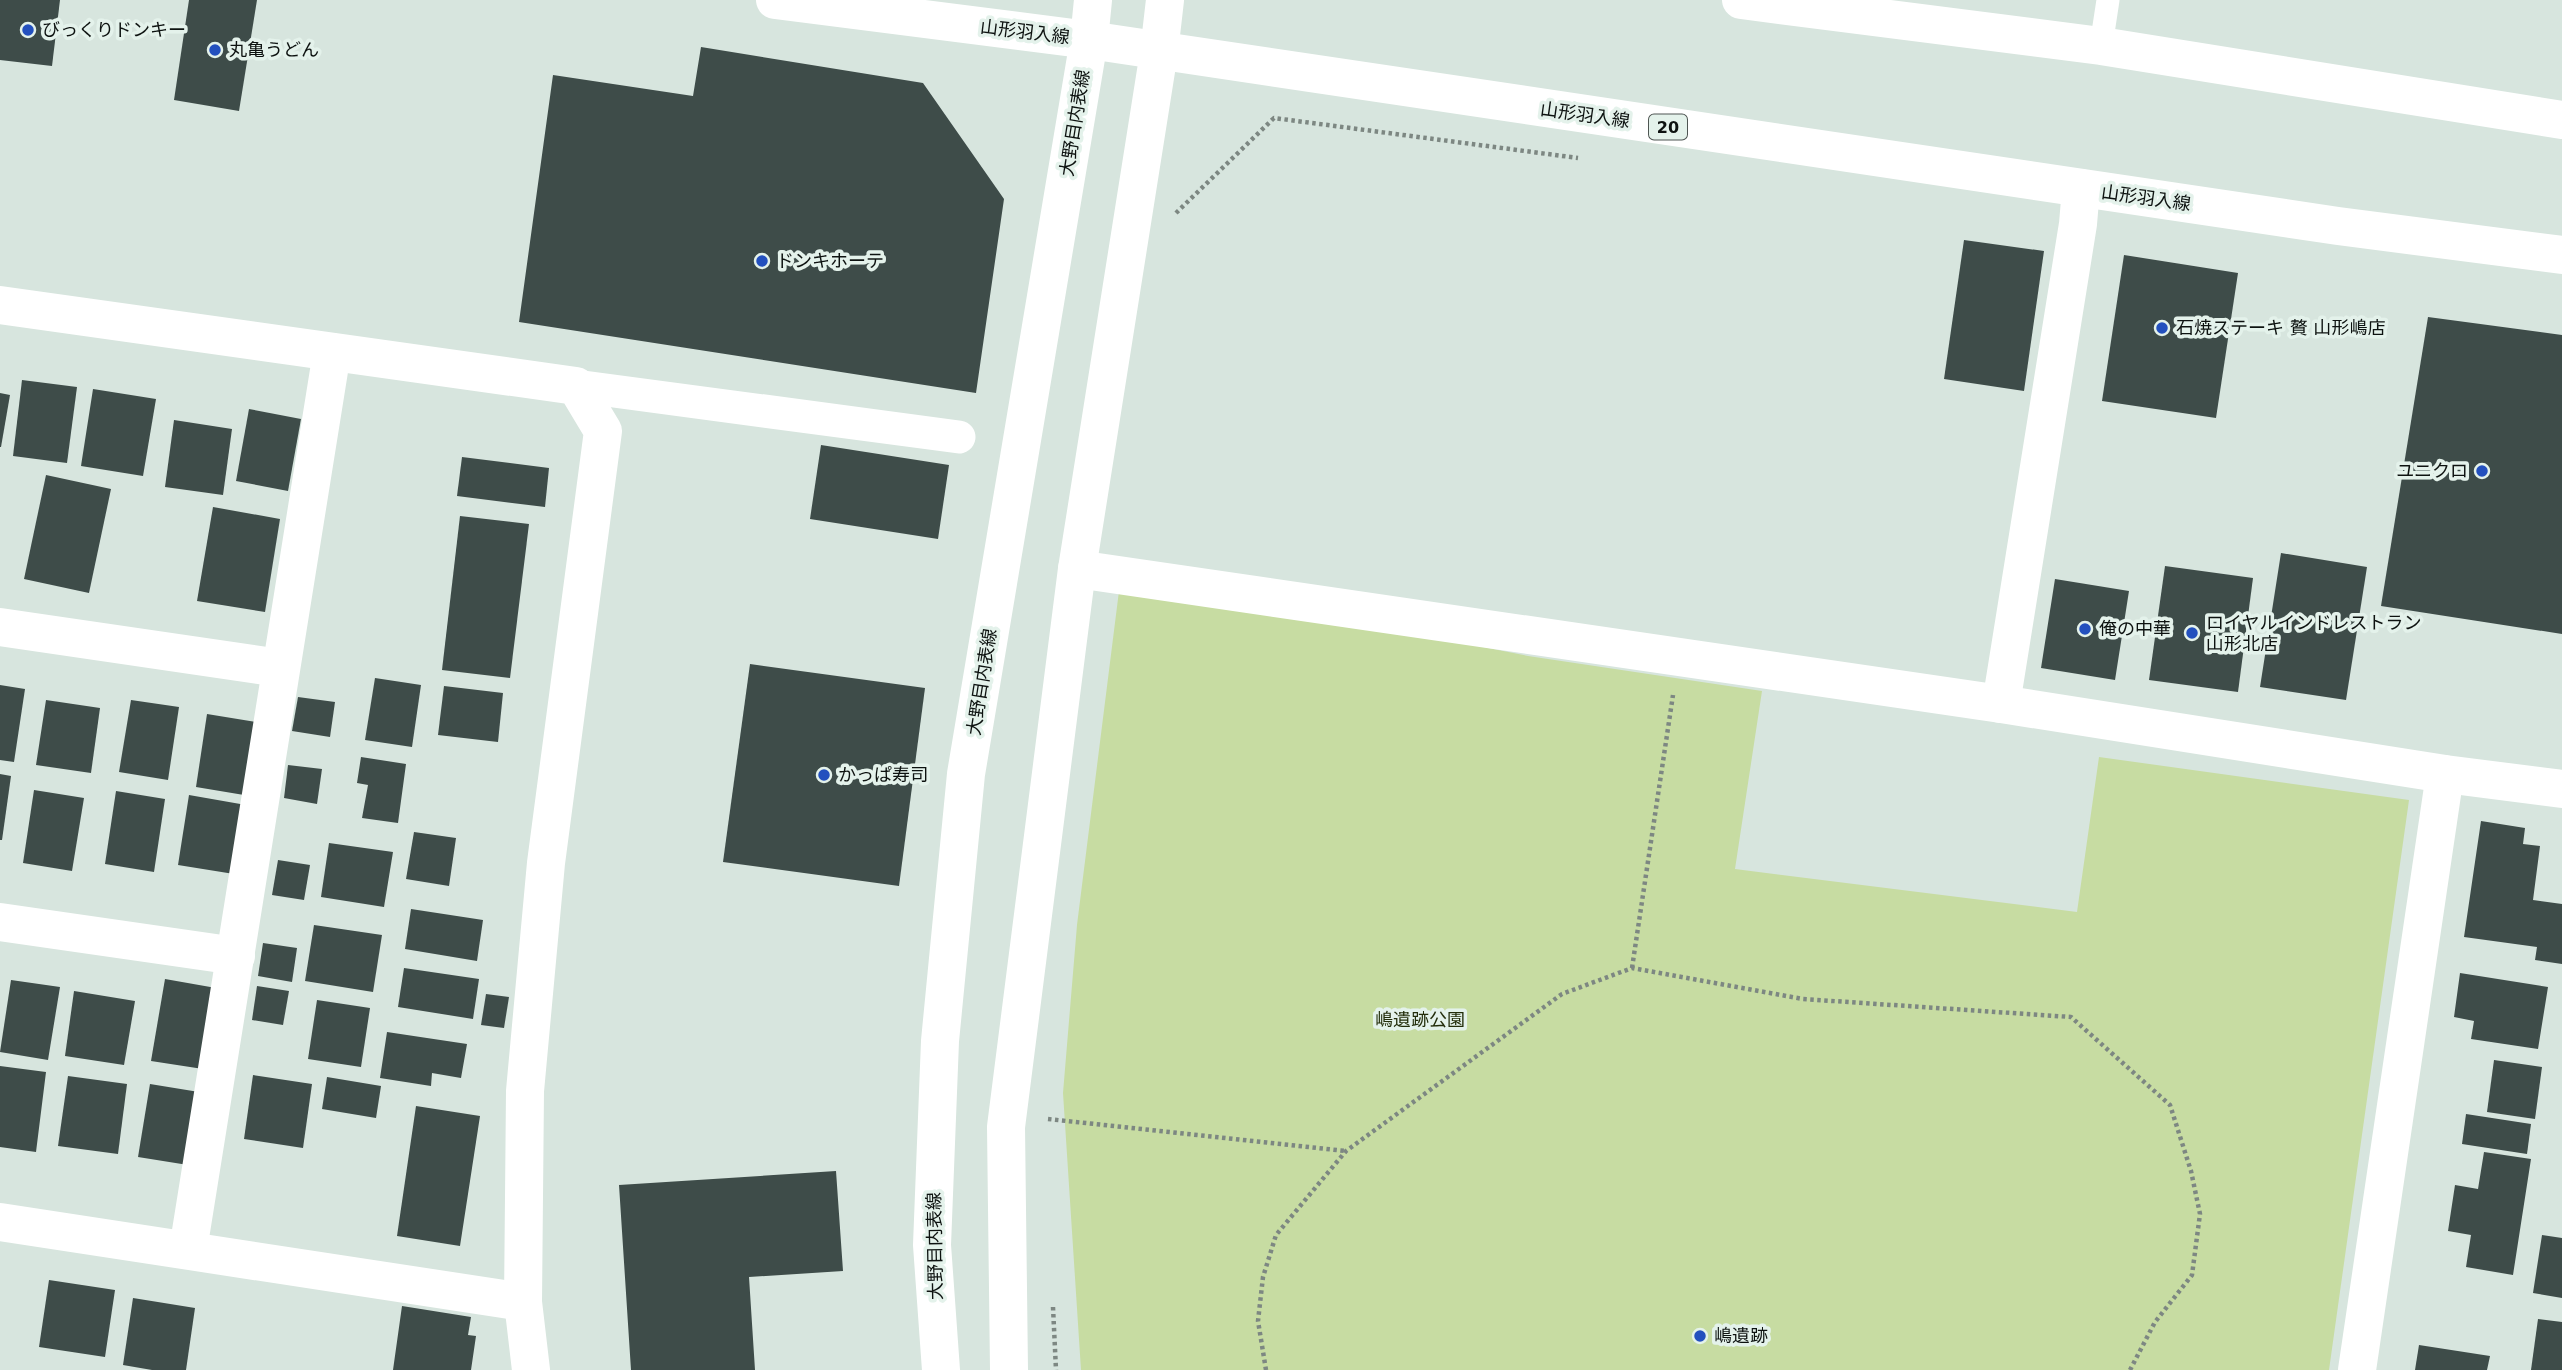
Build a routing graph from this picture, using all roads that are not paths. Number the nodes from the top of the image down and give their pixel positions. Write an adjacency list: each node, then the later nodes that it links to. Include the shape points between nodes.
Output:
1 (775, 0): 6 (street, 山形羽入線 / 20)
2 (1093, 0): 6 (street, 大野目内表線)
3 (1165, 0): 8 (street)
4 (1741, 0): 7 (street)
5 (2108, 0): 7 (lane)
6 (1088, 40): 8 (street, 山形羽入線 / 20); 28 (street, 大野目内表線, via 966,774 940,1041 932,1245)
7 (2101, 46): 9 (street)
8 (1159, 52): 10 (street, 山形羽入線 / 20); 16 (street)
9 (2562, 120)
10 (2081, 188): 11 (street, 山形羽入線 / 20); 19 (street)
11 (2562, 255)
12 (0, 304): 13 (street)
13 (332, 352): 14 (street); 18 (street)
14 (576, 386): 15 (street); 26 (street, via 603,431 545,863 526,1091)
15 (959, 437)
16 (1077, 569): 19 (street); 29 (street, via 1006,1127)
17 (0, 627): 18 (street)
18 (280, 668): 23 (street)
19 (2001, 704): 20 (street)
20 (2445, 774): 21 (street); 30 (street)
21 (2562, 789)
22 (0, 922): 23 (street)
23 (236, 956): 25 (street)
24 (0, 1222): 25 (street)
25 (188, 1250): 26 (street)
26 (523, 1302): 27 (street)
27 (531, 1370)
28 (941, 1370)
29 (1009, 1370)
30 (2357, 1370)

